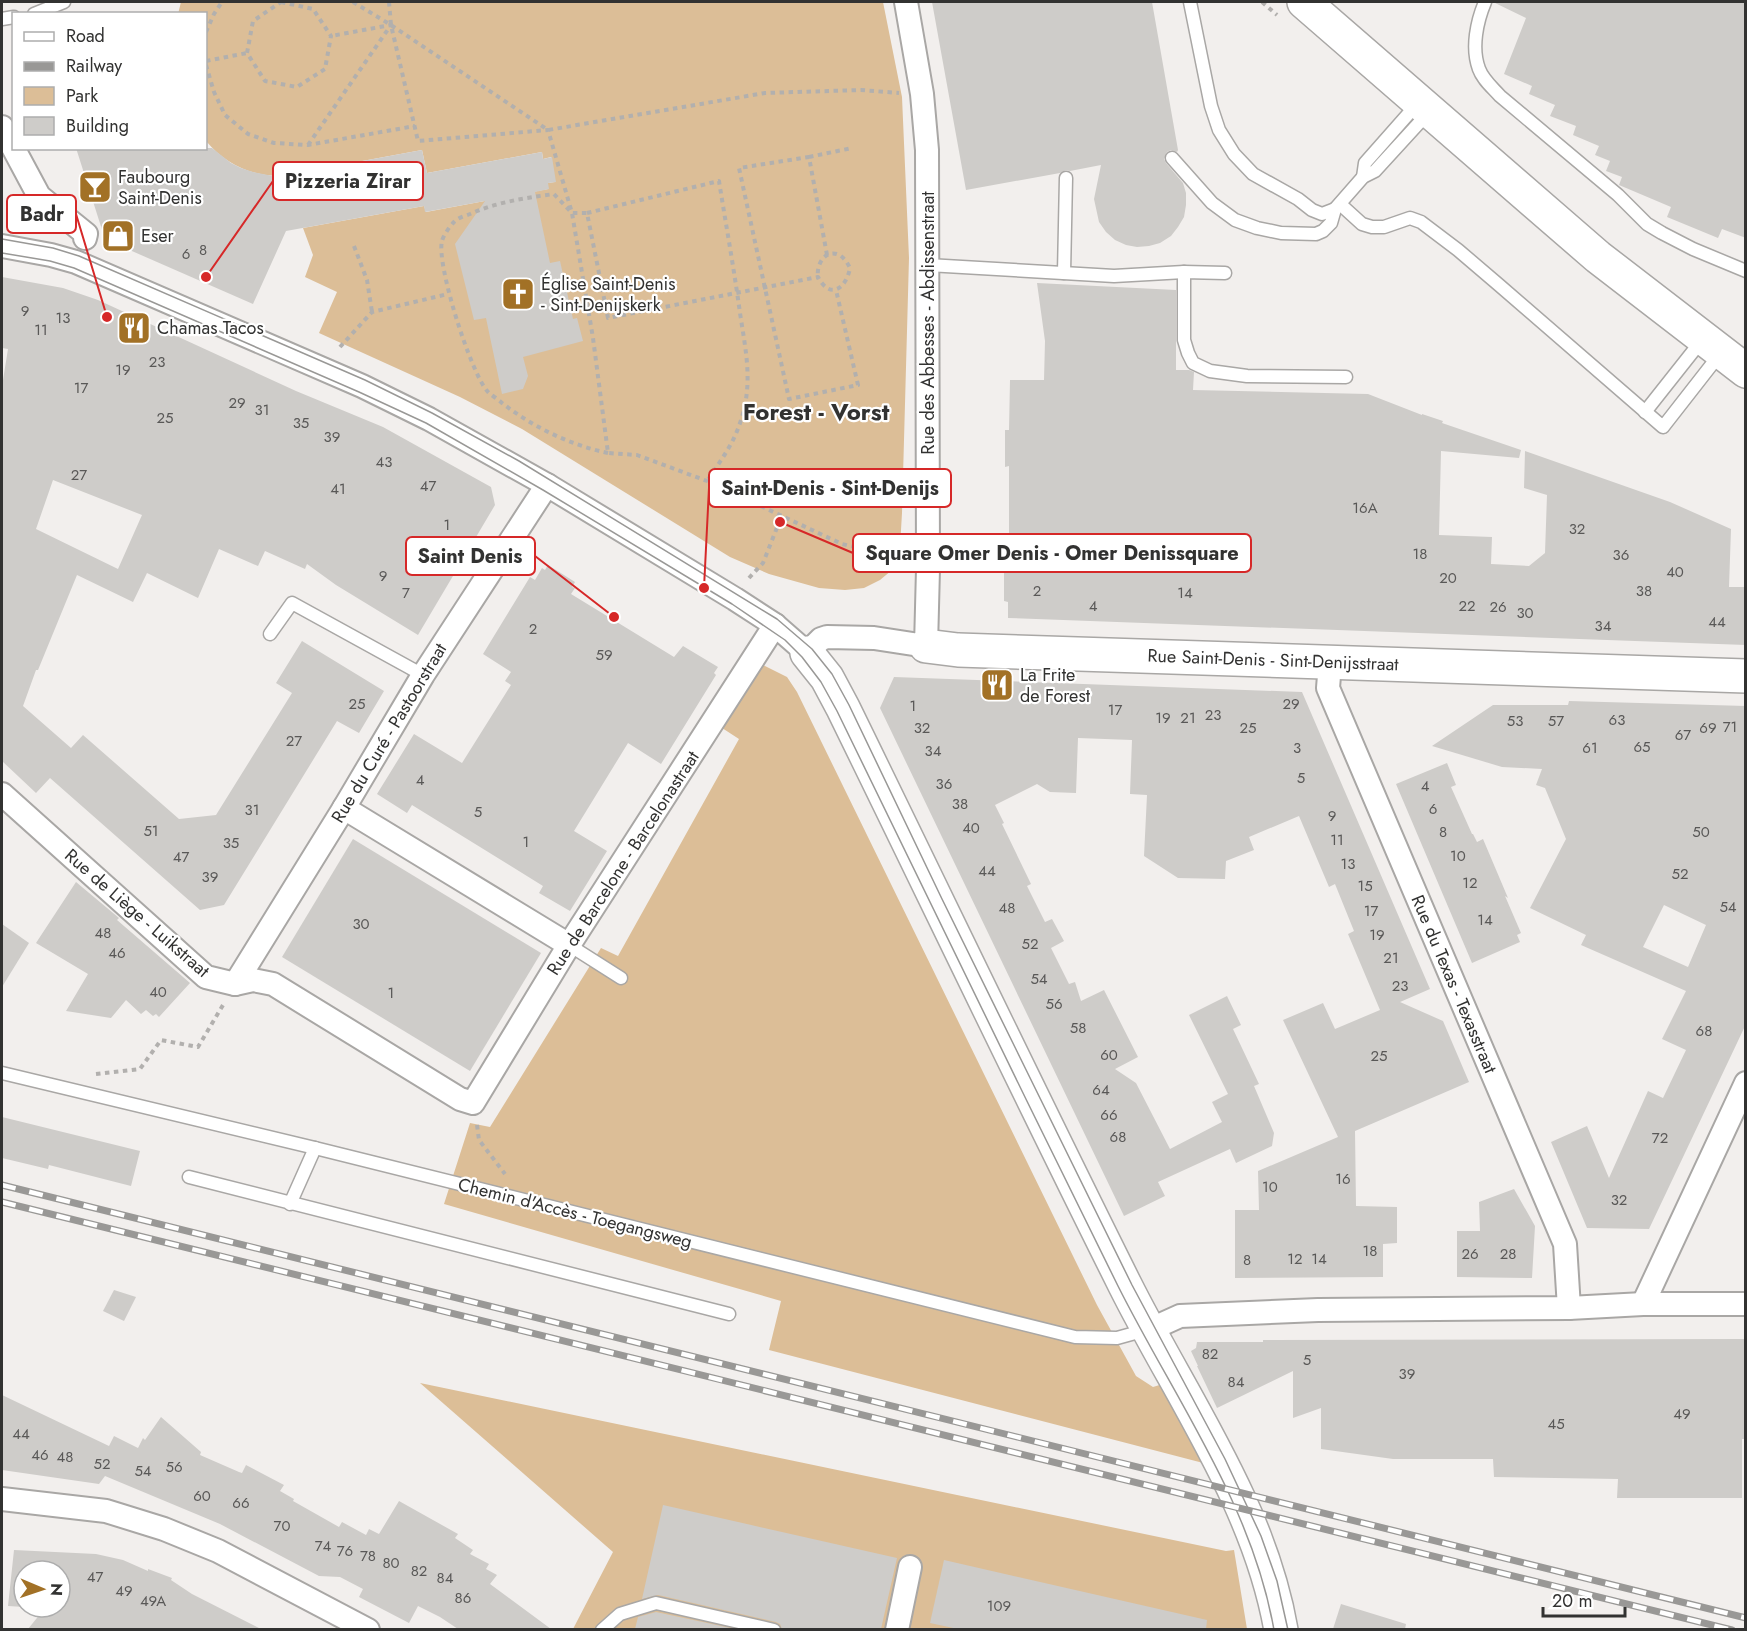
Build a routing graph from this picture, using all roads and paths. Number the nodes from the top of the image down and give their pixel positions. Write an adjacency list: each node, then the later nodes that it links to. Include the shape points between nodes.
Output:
1 (64, 2): 9 (lane)
2 (222, 2): 11 (path)
3 (353, 2): 10 (path)
4 (389, 2): 10 (path)
5 (906, 2): 16 (street, Rue des Abbesses - Abdissenstraat)
6 (1190, 2): 26 (lane, via 1211,106 1219,130 1234,154 1253,174 1312,210 1322,214)
7 (1304, 2): 17 (street)
8 (1485, 2): 35 (lane, via 1478,23 1476,54 1485,80 1500,96 1647,224)
9 (39, 12)
10 (392, 25): 12 (path); 18 (path); 19 (path); 20 (path)
11 (207, 30)
12 (331, 36): 13 (path, via 313,9 281,2 253,21); 13 (path, via 325,69 297,87 265,81)
13 (247, 53): 14 (path)
14 (207, 63)
15 (207, 67): 20 (path, via 225,115 249,134 274,143)
16 (921, 94): 19 (path, via 861,90 765,93); 33 (street, Rue des Abbesses - Abdissenstraat, via 927,150)
17 (1424, 106): 26 (lane, via 1375,171 1363,177); 45 (street, via 1598,257)
18 (415, 126): 19 (path, via 418,141); 20 (path)
19 (548, 130): 27 (path)
20 (308, 145)
21 (852, 148): 23 (path)
22 (14, 150): 29 (street, via 39,196)
23 (809, 157): 32 (path); 39 (path, via 739,168)
24 (1172, 158): 26 (lane, via 1212,203 1235,220 1257,228 1316,234 1331,223)
25 (1066, 178): 36 (lane)
26 (1338, 206): 47 (lane, via 1372,227 1410,218 1421,222)
27 (572, 213): 28 (path); 42 (path, via 554,194 488,206 455,220 442,241); 48 (path)
28 (587, 213): 41 (path, via 608,318); 41 (path, via 719,181)
29 (91, 238)
30 (2, 246): 50 (street, via 76,262 254,338 429,419)
31 (354, 246): 43 (path, via 367,280)
32 (827, 255): 38 (path, via 817,268); 40 (path, via 843,257 850,268 848,279)
33 (928, 265): 36 (lane); 56 (street, Rue des Abbesses - Abdissenstraat)
34 (1184, 272): 36 (lane, via 1114,276); 37 (lane); 46 (lane, via 1184,340 1193,363 1210,371 1247,376)
35 (1746, 272)
36 (1064, 273)
37 (1225, 273)
38 (818, 277): 39 (path); 40 (path, via 822,285)
39 (765, 288): 40 (path, via 789,399 858,386); 41 (path)
40 (836, 290)
41 (738, 293): 49 (path, via 749,372 747,396 728,450)
42 (448, 294): 43 (path); 48 (path, via 470,359 487,391 518,415 550,432 588,449)
43 (372, 312): 44 (path)
44 (340, 346)
45 (1723, 354): 47 (lane); 47 (lane, via 1662,428)
46 (1346, 377)
47 (1645, 412)
48 (608, 453): 49 (path, via 637,455)
49 (707, 481): 51 (path)
50 (547, 485): 54 (street); 59 (street, Rue du Curé - Pastoorstraat)
51 (782, 515): 52 (path, via 842,544 868,550); 53 (path, via 763,563)
52 (912, 547)
53 (747, 581)
54 (775, 625): 57 (street); 63 (street, Rue de Barcelone - Barcelonastraat)
55 (270, 633): 59 (lane, via 292,603)
56 (926, 646): 57 (street, Rue Saint-Denis - Sint-Denijsstraat, via 874,638 827,637); 58 (street, Rue Saint-Denis - Sint-Denijsstraat)
57 (807, 653): 78 (street, via 827,678 843,708)
58 (1330, 663): 60 (street, Rue Saint-Denis - Sint-Denijsstraat); 76 (street, Rue du Texas - Texasstraat, via 1328,688 1565,1244)
59 (423, 675): 62 (street, Rue du Curé - Pastoorstraat)
60 (1746, 676)
61 (2, 794): 65 (street, Rue de Liège - Luikstraat, via 206,977)
62 (344, 808): 63 (street); 65 (street, Rue du Curé - Pastoorstraat)
63 (569, 945): 64 (lane); 69 (street, Rue de Barcelone - Barcelonastraat)
64 (621, 978)
65 (235, 984): 67 (path, via 198,1047 162,1040 140,1069); 69 (street, Rue de Liège - Luikstraat, via 253,980 273,984 460,1099)
66 (2, 1073): 70 (lane, Chemin d'Accès - Toegangsweg)
67 (85, 1076)
68 (1746, 1083): 74 (street)
69 (473, 1103): 71 (path, via 479,1140)
70 (315, 1148): 73 (lane); 78 (lane, Chemin d'Accès - Toegangsweg, via 1074,1337 1117,1338)
71 (505, 1175)
72 (189, 1177): 73 (lane)
73 (290, 1204): 77 (lane)
74 (1643, 1304): 75 (street); 76 (street)
75 (1746, 1304)
76 (1569, 1308): 78 (street, via 1318,1310 1180,1316)
77 (729, 1314)
78 (1149, 1330): 85 (street, via 1248,1518 1270,1580)
79 (2, 1499): 81 (street, via 106,1511 164,1529 218,1551)
80 (910, 1567): 84 (street)
81 (368, 1629)
82 (602, 1629): 83 (lane, via 620,1614 656,1603)
83 (774, 1629)
84 (897, 1629)
85 (1281, 1629)

